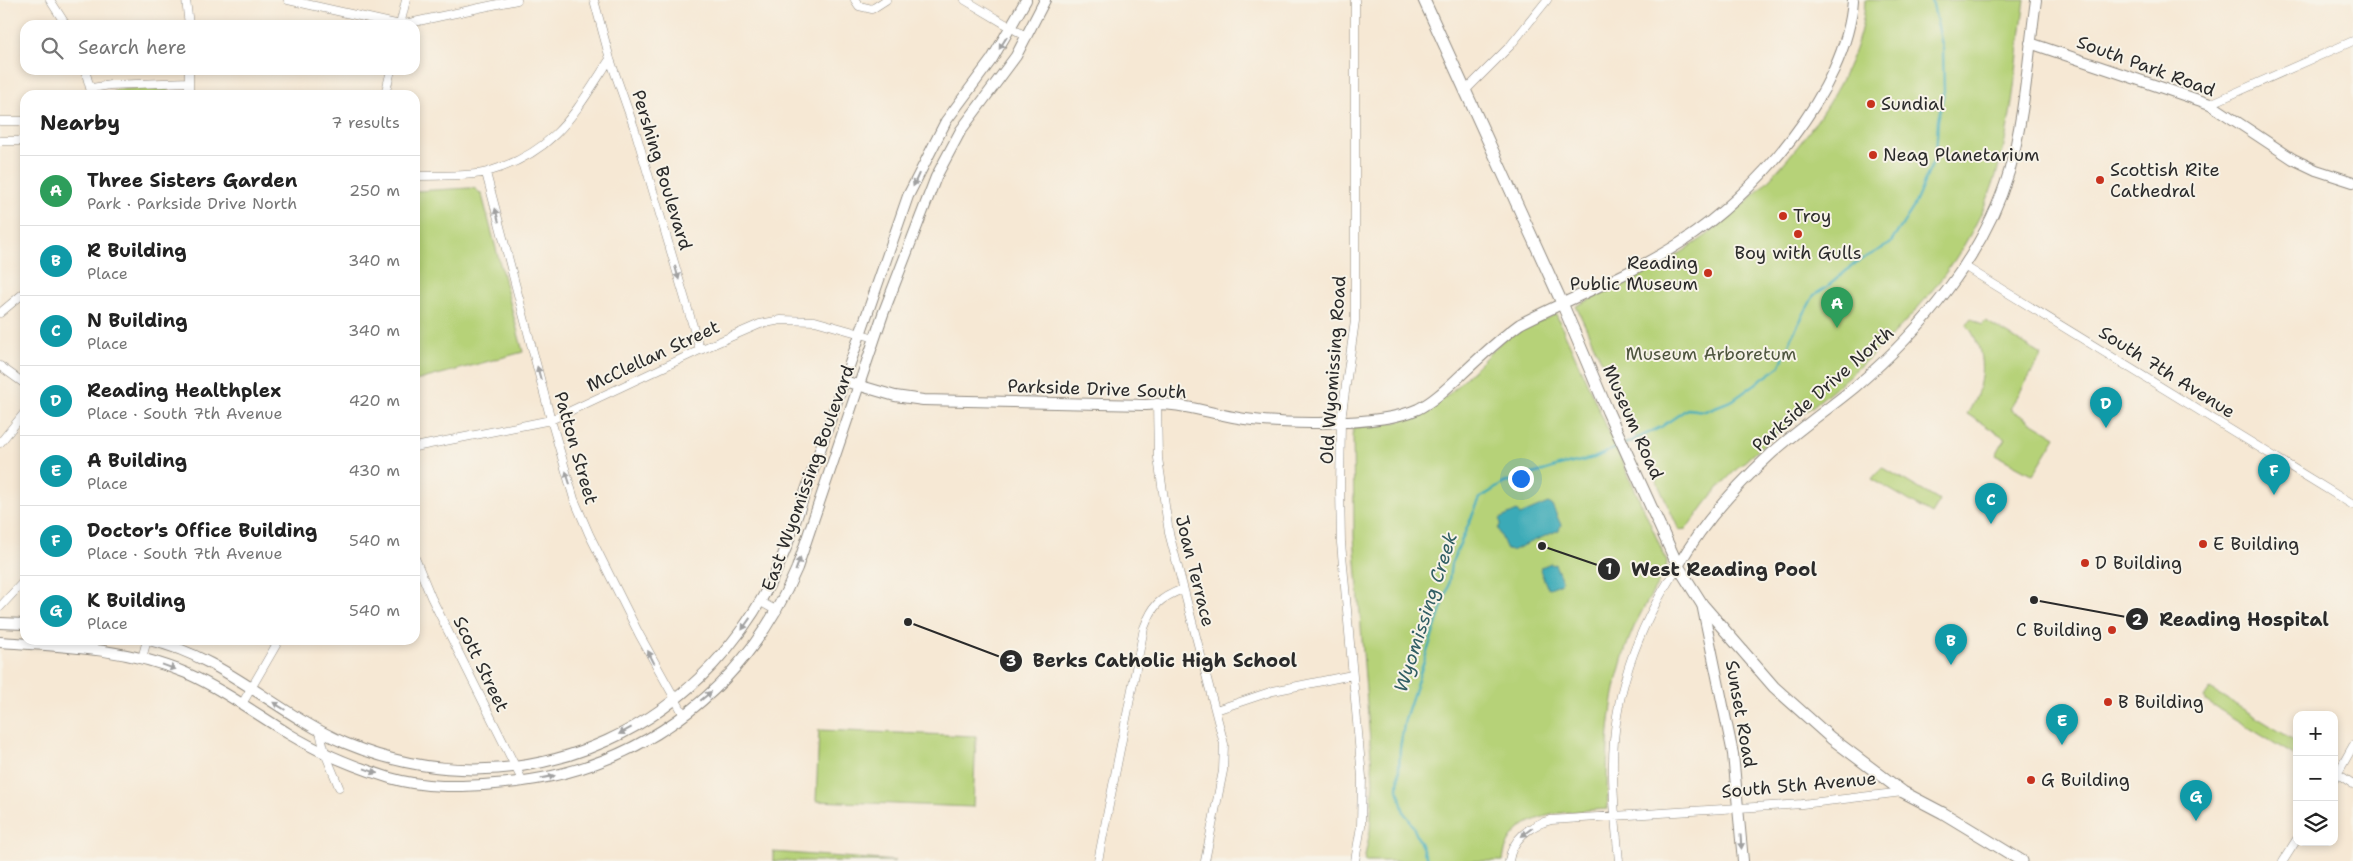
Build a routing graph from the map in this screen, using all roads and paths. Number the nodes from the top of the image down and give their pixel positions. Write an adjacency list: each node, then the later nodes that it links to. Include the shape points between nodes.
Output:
1 (50, 0): 17 (street)
2 (186, 0): 18 (street)
3 (288, 0): 19 (street)
4 (406, 0): 20 (street)
5 (517, 0): 21 (street)
6 (594, 0): 26 (street, Pershing Boulevard)
7 (855, 0): 8 (street, via 860,6 872,9)
8 (886, 0)
9 (965, 0): 22 (street)
10 (1026, 0): 22 (street, East Wyomissing Boulevard)
11 (1045, 0): 23 (street, East Wyomissing Boulevard)
12 (1355, 0): 58 (street, Old Wyomissing Road, via 1355,321)
13 (1424, 0): 35 (main road, Museum Road)
14 (1547, 0): 35 (street, via 1510,46)
15 (1853, 0): 46 (street, Parkside Drive South, via 1846,43 1831,79 1816,104 1770,163 1711,221 1681,243)
16 (2036, 0): 25 (street, Parkside Drive North)
17 (63, 20)
18 (188, 20)
19 (378, 20)
20 (401, 20)
21 (420, 21)
22 (1012, 28): 23 (street); 48 (street, East Wyomissing Boulevard, one-way to 48, via 946,121 920,170)
23 (1027, 37): 49 (street, East Wyomissing Boulevard, via 1007,71 962,130 936,177)
24 (2353, 41): 36 (street)
25 (2030, 43): 36 (street, South Park Road); 44 (street, Parkside Drive North, via 2018,136 2009,173 1992,217)
26 (610, 59): 41 (street, via 558,134 531,155); 50 (street, Pershing Boulevard, one-way to 50, via 635,130)
27 (87, 75): 31 (street)
28 (190, 75): 30 (street)
29 (389, 75): 34 (street)
30 (189, 82): 32 (street, via 119,84); 33 (street)
31 (91, 90)
32 (99, 90)
33 (189, 90)
34 (386, 90)
35 (1464, 92): 46 (main road, Museum Road)
36 (2210, 104): 43 (street, South Park Road, via 2293,159)
37 (0, 121): 38 (street)
38 (20, 121)
39 (0, 141): 40 (street)
40 (20, 141)
41 (486, 172): 42 (street); 57 (street, Patton Street, one-way to 41)
42 (420, 176)
43 (2353, 182)
44 (1964, 266): 61 (street, South 7th Avenue); 62 (street, Parkside Drive North, via 1907,337 1859,383 1772,453 1719,508)
45 (20, 296): 47 (street)
46 (1562, 303): 58 (street, Parkside Drive South, via 1502,337 1442,394 1419,409 1370,421); 62 (main road, Museum Road)
47 (0, 313)
48 (860, 333): 49 (street, McClellan Street); 50 (street, McClellan Street, via 815,321 781,320 760,324); 53 (street, East Wyomissing Boulevard)
49 (875, 338): 54 (street, East Wyomissing Boulevard)
50 (700, 350): 57 (street, McClellan Street)
51 (0, 366): 52 (street)
52 (20, 380)
53 (844, 381): 54 (street, Parkside Drive South); 66 (street, East Wyomissing Boulevard, via 783,554)
54 (859, 386): 55 (street, Parkside Drive South, via 923,400); 69 (street, East Wyomissing Boulevard, one-way to 54, via 797,568)
55 (1157, 403): 58 (street, Parkside Drive South, via 1244,419); 65 (street, Joan Terrace, via 1162,491)
56 (20, 418): 59 (street)
57 (551, 420): 60 (street, McClellan Street); 81 (street, Patton Street, one-way to 57, via 583,522)
58 (1341, 420): 79 (street, Old Wyomissing Road, via 1341,543)
59 (0, 443)
60 (420, 446)
61 (2353, 505)
62 (1678, 566): 67 (main road, Museum Road); 96 (street, via 1642,629 1621,696 1613,770)
63 (420, 570): 88 (street, Scott Street)
64 (20, 585): 68 (street)
65 (1183, 589): 83 (street, Joan Terrace); 99 (street, via 1163,598 1152,608 1144,628)
66 (761, 602): 69 (street); 81 (street, East Wyomissing Boulevard, one-way to 81, via 719,659)
67 (1702, 604): 94 (main road, Museum Road, via 1746,657 1802,713); 95 (street, Sunset Road, via 1728,720)
68 (0, 607)
69 (777, 611): 84 (street, East Wyomissing Boulevard, one-way to 69, via 729,675)
70 (0, 623): 71 (street)
71 (20, 624)
72 (0, 642): 73 (street, East Wyomissing Boulevard)
73 (20, 644)
74 (38, 645): 78 (street, East Wyomissing Boulevard)
75 (146, 645): 78 (street)
76 (164, 645): 80 (street, East Wyomissing Boulevard, via 192,654)
77 (276, 645): 80 (street)
78 (142, 658): 82 (street, East Wyomissing Boulevard, one-way to 82, via 186,673)
79 (1352, 675): 83 (street, via 1273,691); 101 (street, Old Wyomissing Road, via 1363,798)
80 (251, 689): 82 (street); 85 (street, East Wyomissing Boulevard, one-way to 80)
81 (675, 700): 84 (street, Patton Street); 88 (street, East Wyomissing Boulevard, one-way to 88, via 605,741 546,762)
82 (242, 704): 87 (street, East Wyomissing Boulevard)
83 (1216, 710): 100 (street, Joan Terrace, via 1223,734 1224,763)
84 (684, 715): 91 (street, East Wyomissing Boulevard, one-way to 84, via 574,772 618,755)
85 (320, 732): 87 (street); 88 (street, East Wyomissing Boulevard, via 384,758 409,764 467,769)
86 (2353, 746): 89 (street)
87 (325, 753): 91 (street, East Wyomissing Boulevard, one-way to 91, via 385,776 417,783 459,787); 93 (street)
88 (517, 768): 91 (street, Scott Street)
89 (2338, 773)
90 (2338, 778): 92 (street)
91 (524, 782)
92 (2353, 784)
93 (339, 788)
94 (1903, 792): 95 (street, South 5th Avenue); 98 (main road, South 5th Avenue)
95 (1739, 808): 96 (street, South 5th Avenue); 104 (street, Sunset Road, one-way to 104)
96 (1616, 817): 102 (street, South 5th Avenue, one-way to 102, via 1540,823 1529,829 1514,846); 103 (street)
97 (2293, 845): 105 (street)
98 (2016, 859)
99 (1098, 861)
100 (1205, 861)
101 (1354, 861)
102 (1508, 861)
103 (1619, 861)
104 (1743, 861)
105 (2283, 861)

